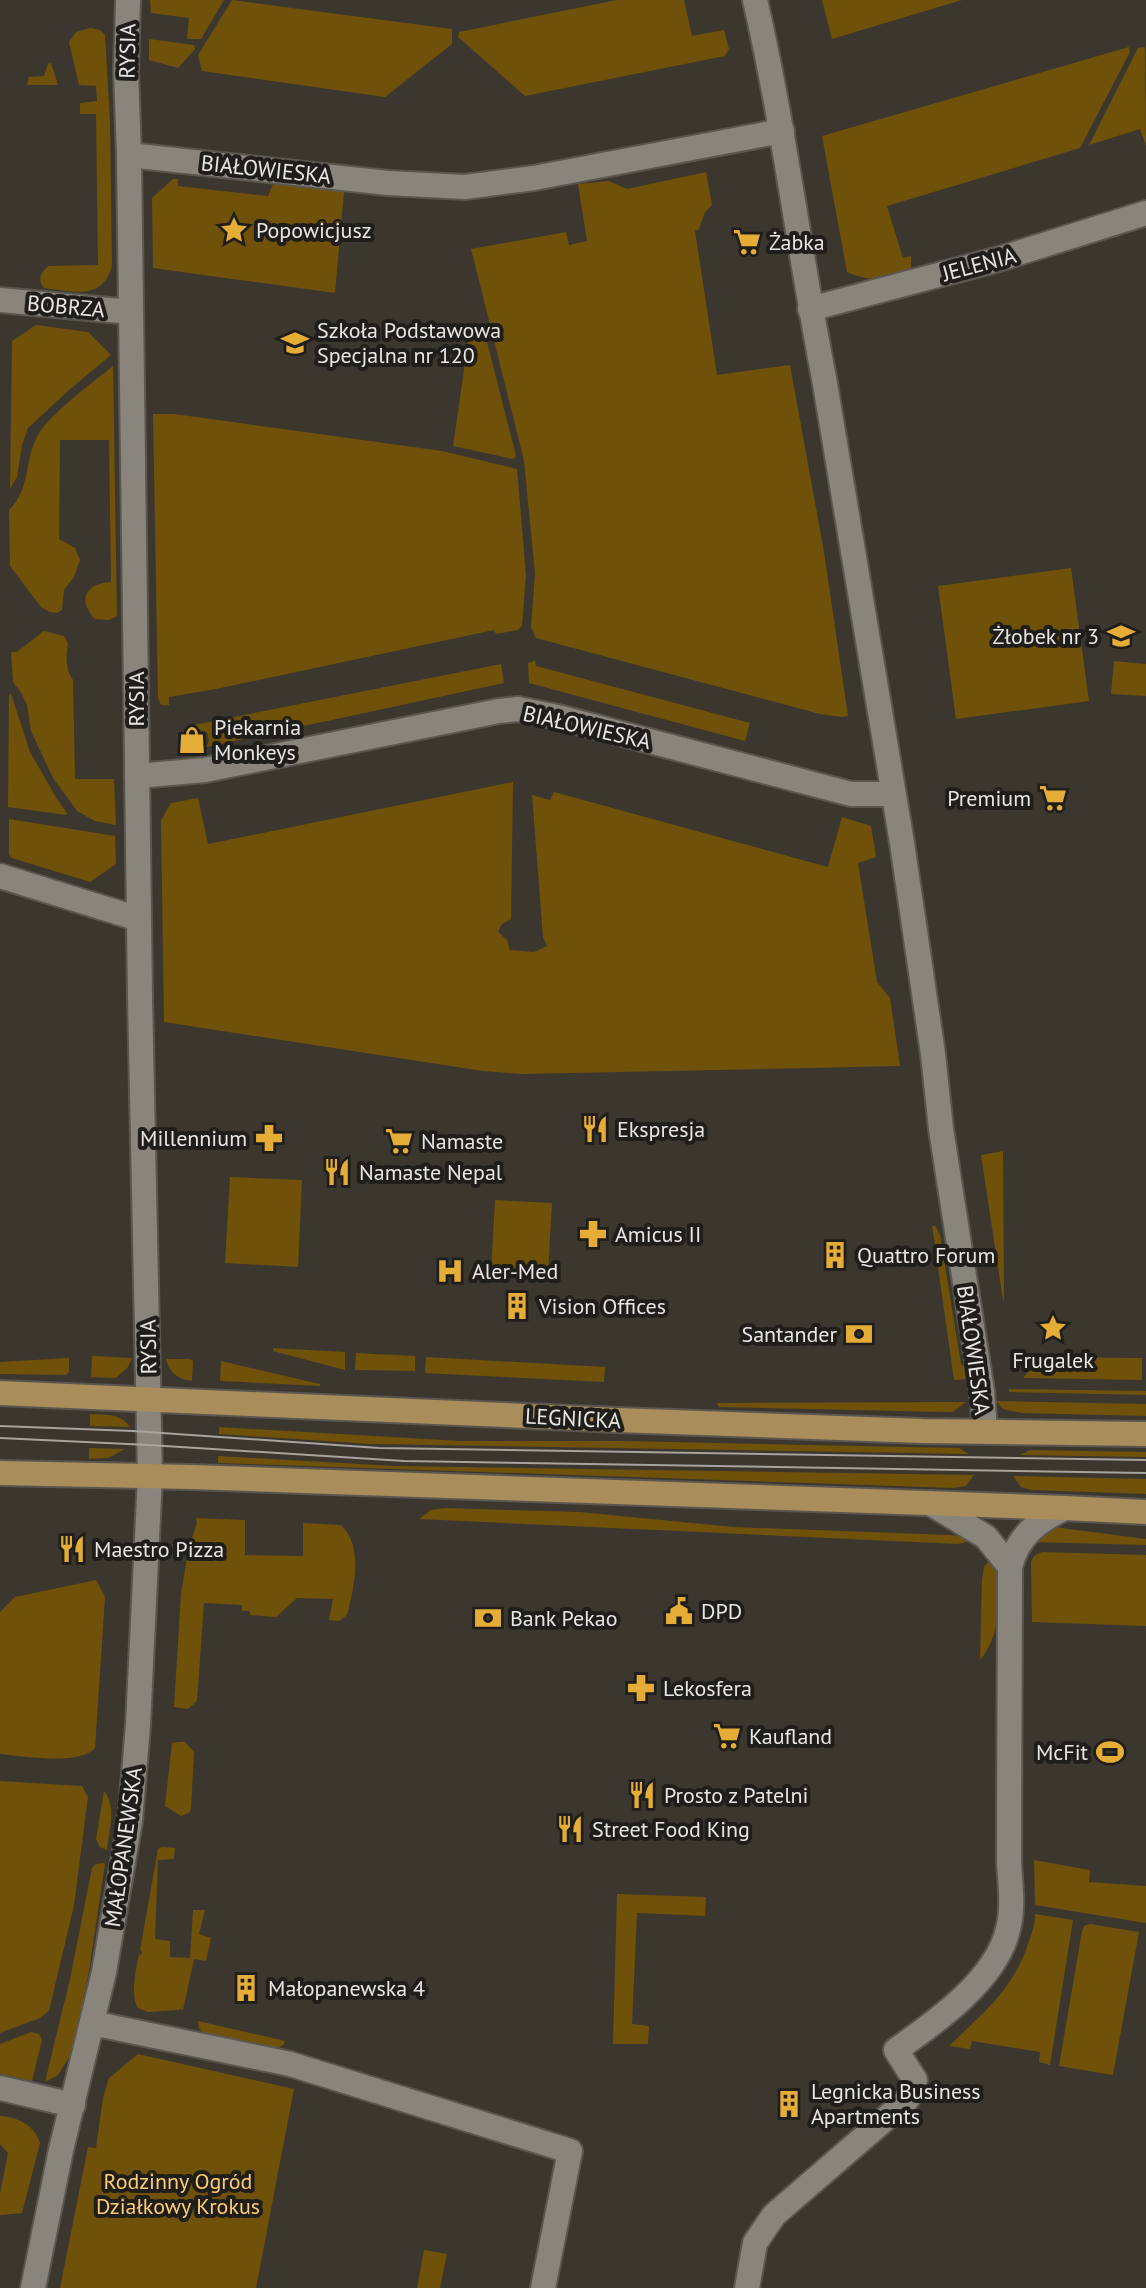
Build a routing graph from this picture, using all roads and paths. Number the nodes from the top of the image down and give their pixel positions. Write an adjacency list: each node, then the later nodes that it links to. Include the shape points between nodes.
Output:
1 (128, 0): 4 (street, RYSIA)
2 (755, 0): 3 (street, BIAŁOWIESKA)
3 (782, 131): 4 (street, BIAŁOWIESKA, via 465,187); 7 (street, BIAŁOWIESKA)
4 (129, 155): 8 (street, RYSIA)
5 (1146, 213): 7 (street, JELENIA)
6 (0, 300): 8 (street, BOBRZA)
7 (810, 309): 10 (street, BIAŁOWIESKA)
8 (131, 312): 9 (street, RYSIA)
9 (137, 776): 10 (street, BIAŁOWIESKA, via 205,770 518,709 851,794); 12 (street, RYSIA)
10 (893, 794): 15 (street, BIAŁOWIESKA)
11 (0, 876): 12 (street)
12 (139, 919): 14 (street, RYSIA)
13 (0, 1393): 14 (main road, LEGNICKA)
14 (149, 1398): 15 (main road, LEGNICKA, via 647,1422); 18 (street, MAŁOPANEWSKA)
15 (985, 1431): 16 (main road, LEGNICKA)
16 (1146, 1434)
17 (0, 1473): 18 (main road)
18 (150, 1476): 19 (main road); 23 (street, MAŁOPANEWSKA, via 133,1793)
19 (930, 1503): 20 (main road); 22 (street, via 986,1537)
20 (1065, 1508): 21 (main road); 22 (street, via 1026,1533)
21 (1146, 1512)
22 (1010, 1567): 28 (street, via 1011,1907 1003,1945 981,1979 896,2050 915,2080 906,2101 774,2215 755,2243)
23 (92, 2023): 25 (street, MAŁOPANEWSKA); 27 (street, via 290,2064 570,2151)
24 (0, 2088): 25 (street)
25 (73, 2105): 26 (street, MAŁOPANEWSKA)
26 (33, 2288)
27 (543, 2288)
28 (747, 2288)

